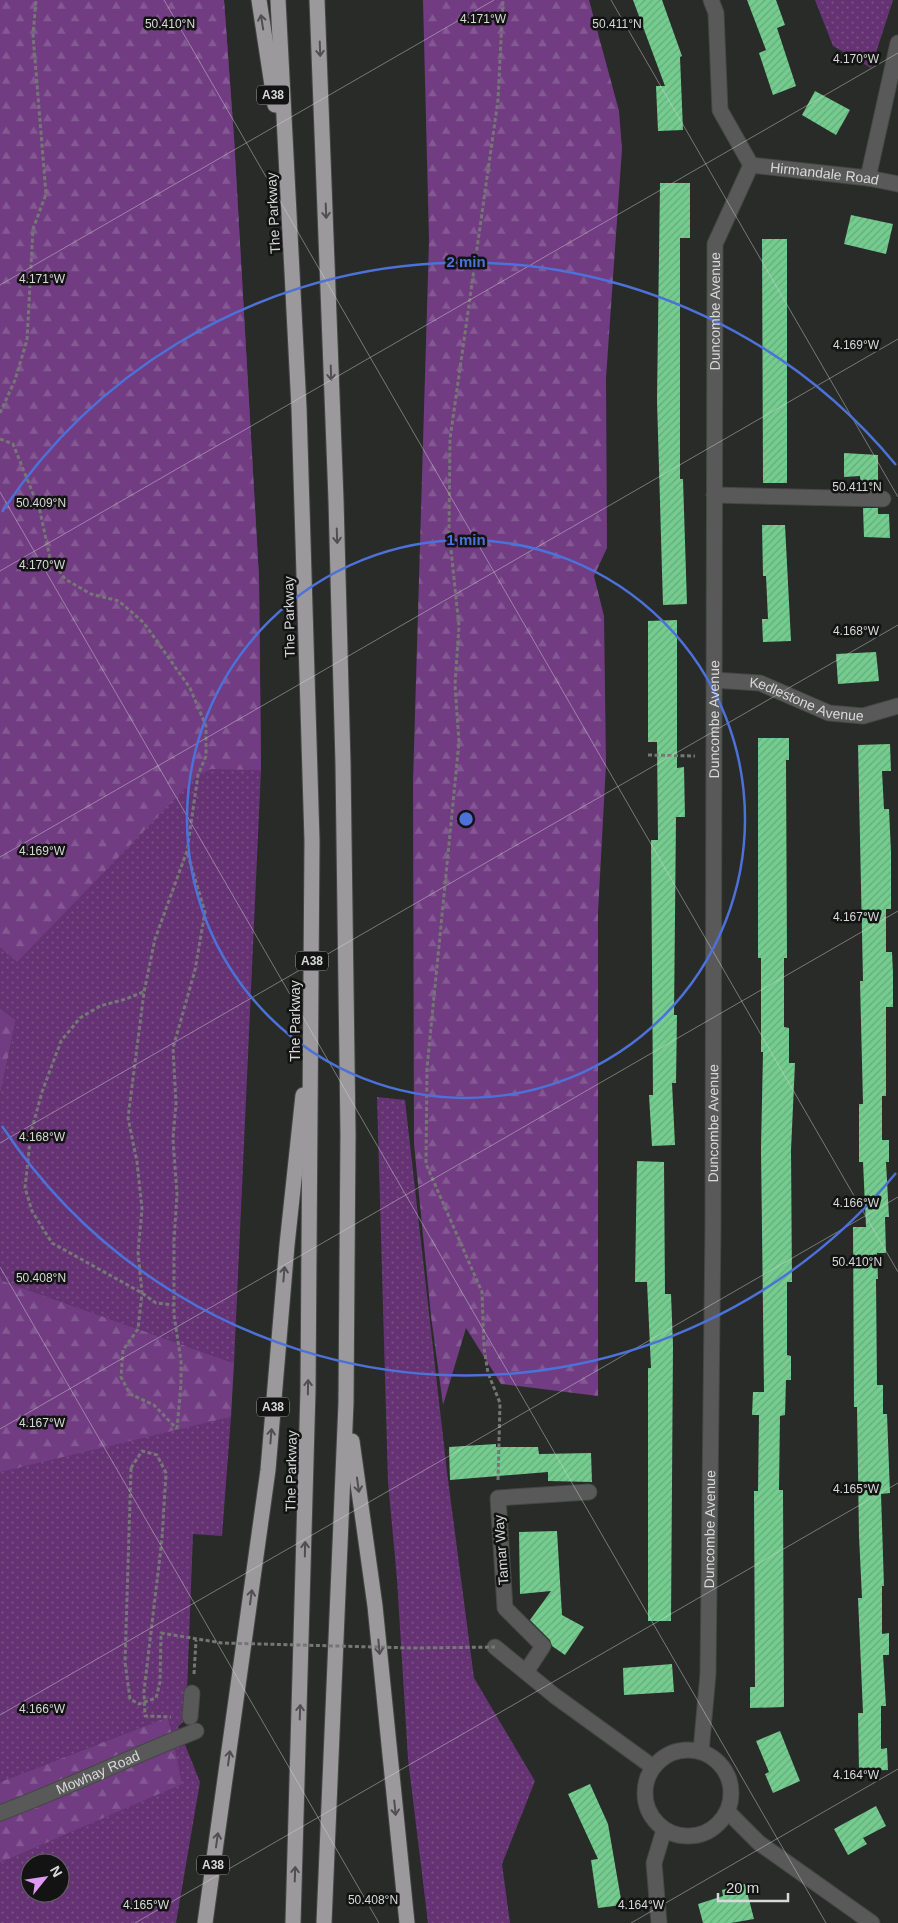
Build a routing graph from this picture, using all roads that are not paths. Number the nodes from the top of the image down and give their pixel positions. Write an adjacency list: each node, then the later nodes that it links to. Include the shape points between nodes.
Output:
1 (259, 0): 9 (highway, A38, one-way to 1)
2 (278, 0): 9 (highway, The Parkway / A38)
3 (318, 0): 15 (highway, A38, one-way to 15, via 343,764 348,1134)
4 (711, 0): 6 (street, via 716,13 720,110)
5 (898, 43): 7 (street)
6 (751, 165): 7 (street, Hirmandale Road); 10 (street, Duncombe Avenue, via 715,244)
7 (868, 178): 8 (street, Hirmandale Road)
8 (898, 184)
9 (288, 191): 14 (highway, The Parkway / A38, via 304,516 312,841)
10 (714, 495): 11 (street); 12 (street, Duncombe Avenue)
11 (883, 499)
12 (714, 680): 13 (street, Kedlestone Avenue, via 760,683 830,713 862,716); 20 (street, Duncombe Avenue, via 708,1674)
13 (898, 706)
14 (312, 1006): 25 (highway, A38, one-way to 14, via 268,1470); 26 (highway, The Parkway / A38, one-way to 14, via 305,1568)
15 (346, 1402): 27 (highway, A38); 28 (highway, A38, one-way to 28, via 375,1606)
16 (589, 1492): 18 (street, Tamar Way, via 498,1498 505,1608 543,1646)
17 (495, 1647): 18 (street)
18 (526, 1672): 21 (street)
19 (192, 1693): 23 (street, Mowhay Road, via 193,1724 64,1789)
20 (701, 1751): 21 (street, via 685,1749 668,1754); 22 (street, via 719,1762 730,1779 732,1797)
21 (653, 1767): 24 (street, via 645,1797 652,1817)
22 (728, 1812): 24 (street, via 716,1827 698,1836 678,1836); 30 (street, via 759,1843)
23 (0, 1813)
24 (664, 1830): 29 (street, via 654,1863)
25 (205, 1923)
26 (293, 1923)
27 (324, 1923)
28 (407, 1923)
29 (659, 1923)
30 (872, 1923)

